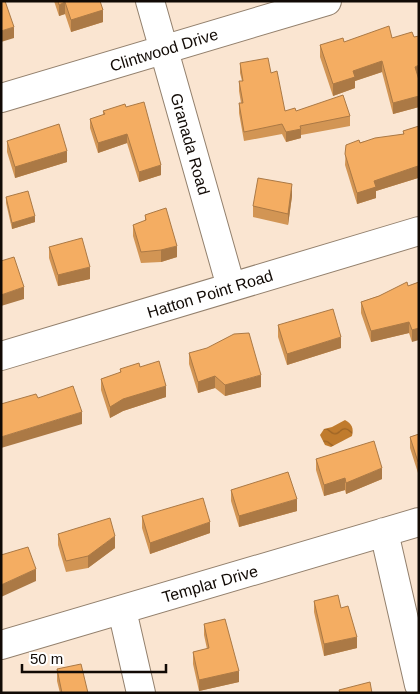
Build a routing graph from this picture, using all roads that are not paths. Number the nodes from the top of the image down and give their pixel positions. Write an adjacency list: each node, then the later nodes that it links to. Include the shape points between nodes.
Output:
1 (150, 1): 3 (street, Granada Road)
2 (327, 1): 3 (street, Clintwood Drive)
3 (163, 50): 4 (street, Clintwood Drive); 6 (street, Granada Road)
4 (1, 98)
5 (419, 231): 6 (street, Hatton Point Road)
6 (231, 288): 7 (street, Hatton Point Road)
7 (1, 356)
8 (419, 522): 9 (street, Templar Drive)
9 (384, 532): 10 (street, Templar Drive); 12 (street)
10 (122, 610): 11 (street, Templar Drive); 13 (street)
11 (1, 646)
12 (419, 685)
13 (141, 693)

